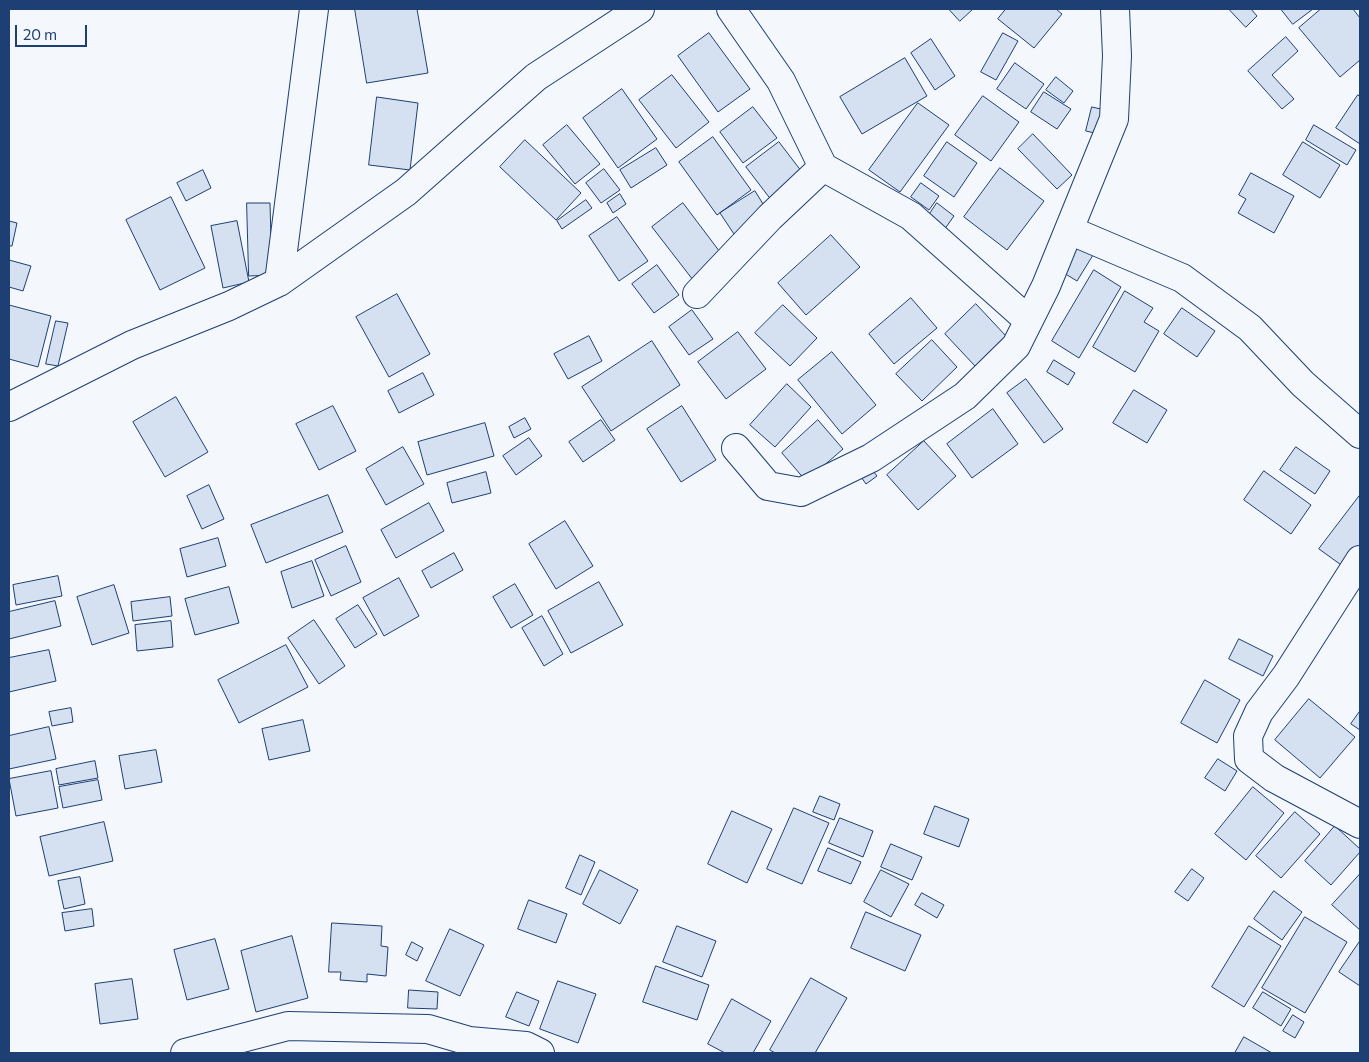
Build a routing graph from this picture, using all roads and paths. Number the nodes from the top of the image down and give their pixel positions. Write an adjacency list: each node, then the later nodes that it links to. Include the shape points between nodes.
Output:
1 (314, 9): 7 (street)
2 (640, 9): 7 (street, via 536,77 406,192)
3 (731, 9): 5 (street, via 781,81)
4 (1115, 9): 6 (street, via 1114,119)
5 (823, 167): 8 (street); 9 (street, via 911,216)
6 (1069, 230): 9 (street); 11 (street, via 1182,278 1250,328 1303,384)
7 (279, 282): 10 (street, via 132,345)
8 (697, 294)
9 (1028, 320): 12 (street, via 1016,346 965,396 871,458 801,492 768,486)
10 (9, 406)
11 (1360, 434)
12 (736, 448)
13 (1360, 560): 14 (street, via 1286,676 1259,712 1248,736 1249,759 1274,778)
14 (1360, 824)
15 (467, 1047): 16 (street, via 428,1029 288,1026); 17 (street, via 526,1046)
16 (186, 1053)
17 (540, 1053)

